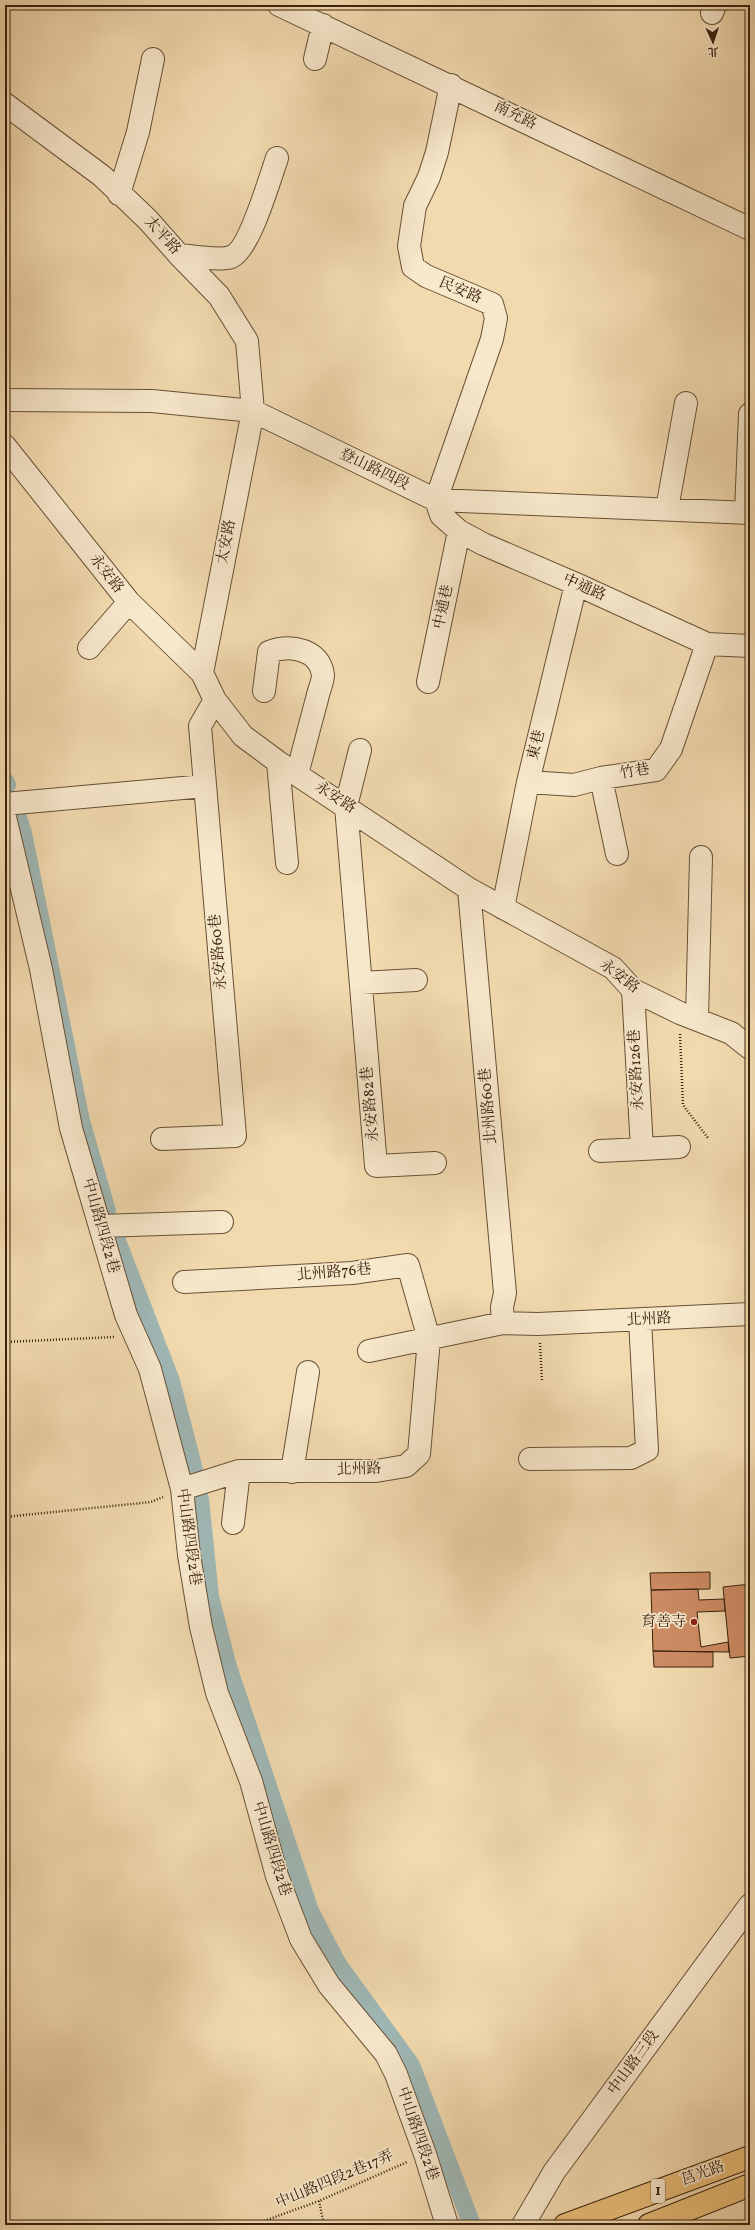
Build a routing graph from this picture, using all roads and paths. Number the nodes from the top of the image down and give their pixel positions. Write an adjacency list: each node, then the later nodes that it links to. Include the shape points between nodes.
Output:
1 (279, 5): 2 (street, 南充路)
2 (323, 25): 4 (street); 5 (street, 南充路)
3 (153, 59): 8 (street, via 138,132)
4 (315, 59)
5 (451, 85): 9 (street, 南充路); 16 (street, 民安路, via 435,158 429,177 414,206 409,246 413,267 426,276 492,304 496,318 481,374 462,421)
6 (5, 108): 8 (street, 太平路, via 102,176)
7 (277, 158): 10 (street, via 247,241 238,254 230,258)
8 (119, 194): 10 (street, 太平路, via 148,220)
9 (750, 229)
10 (179, 255): 13 (street, 太平路, via 218,296 247,341)
11 (5, 400): 13 (street, 登山路四段, via 152,401)
12 (686, 403): 17 (street)
13 (253, 411): 16 (street, 登山路四段); 25 (street, 太安路)
14 (750, 414): 18 (street)
15 (5, 446): 21 (street, 永安路)
16 (436, 500): 17 (street, 登山路四段); 19 (street, 中通路, via 441,515)
17 (667, 509): 18 (street, 登山路四段)
18 (748, 512)
19 (459, 532): 20 (street, 中通路); 26 (street, 中通巷)
20 (576, 584): 22 (street, 中通路); 33 (street, 東巷)
21 (129, 602): 24 (street); 25 (street, 永安路)
22 (707, 644): 23 (street, 中通路); 32 (street, 竹巷, via 671,749 656,770)
23 (750, 646)
24 (89, 648)
25 (202, 673): 28 (street, 永安路)
26 (428, 682)
27 (264, 691): 31 (street, via 270,652 291,648 308,652 317,660 323,676)
28 (215, 700): 30 (street, 永安路, via 244,736); 34 (street, 永安路60巷, via 200,726)
29 (360, 750): 36 (street, 永安路82巷)
30 (278, 762): 31 (street, 永安路); 40 (street)
31 (297, 774): 36 (street, 永安路)
32 (601, 778): 33 (street, 竹巷, via 574,785); 38 (street)
33 (528, 782): 42 (street, 東巷)
34 (205, 786): 35 (street); 49 (street, 永安路60巷, via 235,1136)
35 (5, 804)
36 (346, 806): 41 (street, 永安路); 44 (street, 永安路82巷)
37 (5, 817): 55 (street, 中山路四段2巷, via 41,969 71,1128)
38 (617, 854)
39 (701, 857): 46 (street)
40 (287, 863)
41 (470, 888): 42 (street, 永安路); 59 (street, 北州路60巷, via 505,1293 502,1307)
42 (503, 908): 45 (street, 永安路, via 613,968)
43 (416, 980): 44 (street)
44 (361, 983): 53 (street, 永安路82巷, via 376,1166)
45 (633, 990): 46 (street, 永安路); 51 (street, 永安路126巷)
46 (688, 1016): 47 (street, 永安路, via 730,1033); 48 (path, via 683,1105)
47 (750, 1048)
48 (708, 1138)
49 (162, 1139)
50 (679, 1147): 51 (street)
51 (642, 1149): 52 (street)
52 (600, 1151)
53 (435, 1163)
54 (222, 1222): 55 (street)
55 (100, 1226): 61 (street, 中山路四段2巷, via 126,1315)
56 (184, 1282): 62 (street, 北州路76巷, via 352,1273 408,1265)
57 (750, 1314): 58 (street, 北州路)
58 (640, 1320): 60 (street, 北州路); 67 (street, via 647,1450 631,1458)
59 (503, 1323): 60 (street, 北州路); 62 (street, 北州路)
60 (538, 1324): 66 (path)
61 (136, 1336): 63 (path); 70 (street, 中山路四段2巷, via 150,1370)
62 (429, 1339): 64 (street, 北州路); 69 (street, 北州路, via 419,1454 406,1466 376,1471)
63 (5, 1342)
64 (369, 1351)
65 (308, 1372): 69 (street)
66 (542, 1381)
67 (530, 1459)
68 (239, 1472): 69 (street, 北州路); 70 (street, 北州路); 72 (street)
69 (292, 1472)
70 (182, 1489): 71 (path, via 151,1502); 74 (street, 中山路四段2巷, via 189,1555 201,1627 217,1693 250,1781 277,1876 305,1946 329,1985 386,2054)
71 (5, 1517)
72 (233, 1523)
73 (750, 1905): 81 (street, 中山路三段, via 554,2172)
74 (425, 2154): 77 (path, 中山路四段2巷17弄); 80 (street, 中山路四段2巷)
75 (750, 2156): 82 (main road, 莒光路 / 1)
76 (750, 2186): 83 (main road, 莒光路 / 1)
77 (319, 2201): 78 (path, 中山路四段2巷17弄); 79 (path)
78 (252, 2225)
79 (324, 2225)
80 (447, 2225)
81 (523, 2225)
82 (565, 2225)
83 (648, 2225)

